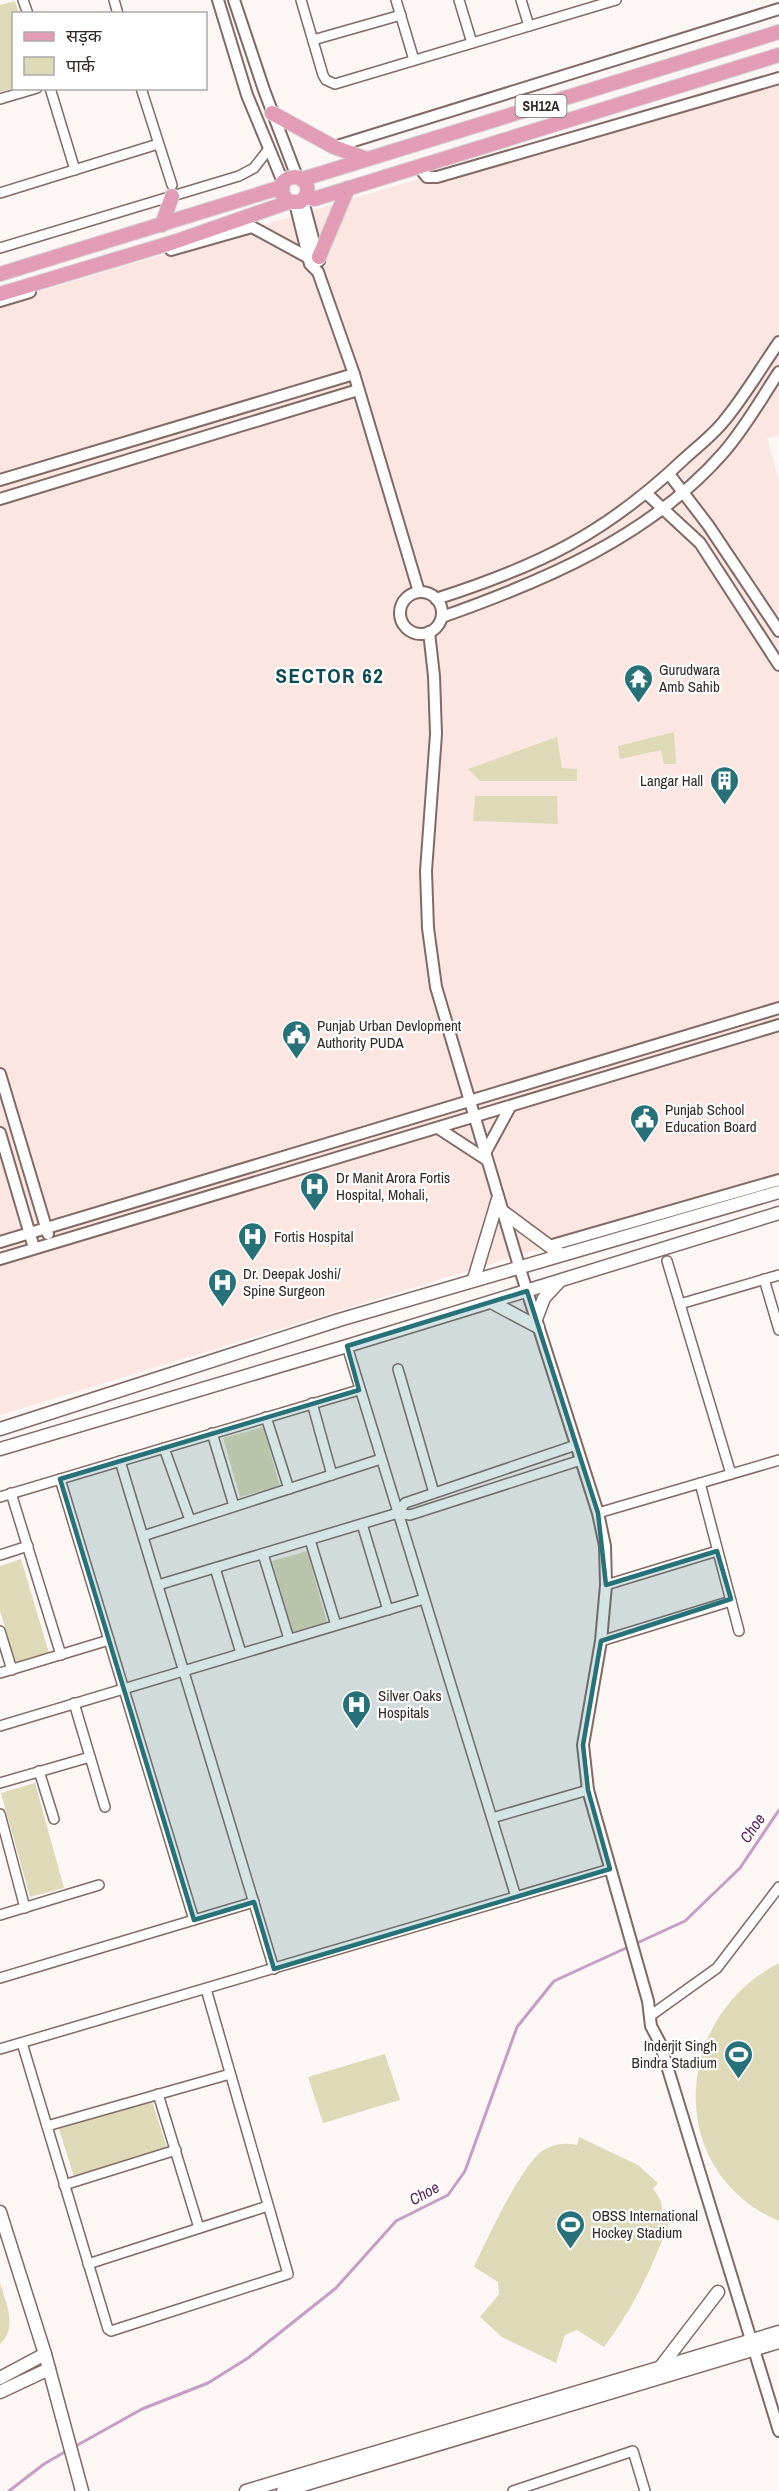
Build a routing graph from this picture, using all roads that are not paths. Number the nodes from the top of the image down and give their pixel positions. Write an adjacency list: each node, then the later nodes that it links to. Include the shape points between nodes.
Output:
1 (218, 0): 24 (street)
2 (234, 0): 21 (street)
3 (301, 0): 12 (street)
4 (396, 0): 9 (street)
5 (459, 0): 13 (street)
6 (521, 0): 10 (street)
7 (616, 0): 10 (street)
8 (779, 9): 23 (street)
9 (401, 15): 12 (street); 15 (street)
10 (529, 26): 13 (street)
11 (779, 32): 25 (main road, SH12A)
12 (313, 40): 15 (street, via 323,75 335,84)
13 (472, 43): 15 (street)
14 (779, 55): 26 (main road, SH12A)
15 (414, 60)
16 (779, 78): 26 (street, via 437,177 427,177)
17 (30, 90): 20 (street)
18 (51, 90): 27 (street)
19 (142, 90): 22 (street)
20 (0, 99)
21 (272, 113): 23 (main road); 28 (street)
22 (158, 144): 27 (street); 31 (street)
23 (334, 147): 25 (main road)
24 (268, 150): 29 (street); 31 (street, via 248,172)
25 (367, 159): 28 (main road, SH12A)
26 (417, 166): 30 (main road, SH12A)
27 (75, 170): 32 (street)
28 (300, 178): 29 (main road); 33 (main road, via 308,187)
29 (282, 185): 33 (main road, via 284,198); 34 (main road)
30 (348, 188): 33 (main road, SH12A); 37 (main road)
31 (172, 191): 34 (main road); 36 (street)
32 (0, 193)
33 (298, 201): 35 (main road, SH12A); 37 (street)
34 (162, 225): 38 (main road)
35 (175, 245): 37 (street, via 252,227); 39 (main road, SH12A); 40 (street)
36 (0, 248)
37 (314, 257): 43 (street)
38 (0, 274)
39 (0, 294)
40 (0, 301)
41 (779, 342): 46 (street, via 724,422)
42 (779, 372): 49 (street, via 725,452)
43 (354, 374): 44 (street); 45 (street)
44 (358, 390): 48 (street); 53 (street)
45 (29, 471): 47 (street); 48 (street)
46 (669, 474): 49 (street); 50 (street)
47 (0, 480)
48 (36, 488): 51 (street)
49 (683, 492): 52 (street); 56 (street)
50 (647, 495): 52 (street); 54 (street, via 563,550 497,579)
51 (0, 499)
52 (662, 508): 55 (street, via 604,547 555,573); 58 (street, via 700,543)
53 (420, 592): 54 (street); 57 (street, via 403,602 400,615 410,631)
54 (436, 599): 55 (street)
55 (442, 617): 57 (street)
56 (779, 631)
57 (429, 632): 66 (street, via 436,734 426,871 428,928 436,987)
58 (779, 665)
59 (779, 1008): 60 (street)
60 (762, 1014): 62 (street); 63 (street)
61 (779, 1025): 62 (street)
62 (766, 1029): 64 (street)
63 (646, 1048): 64 (street); 66 (street)
64 (650, 1064): 67 (street)
65 (0, 1074): 68 (street)
66 (469, 1101): 69 (street); 78 (street)
67 (510, 1107): 69 (street); 72 (street)
68 (5, 1112): 78 (street)
69 (474, 1118): 70 (street); 72 (street)
70 (438, 1128): 72 (street); 81 (street)
71 (0, 1133): 79 (street)
72 (486, 1157): 75 (street)
73 (779, 1180): 82 (street)
74 (779, 1192): 84 (main road)
75 (498, 1198): 76 (street); 89 (main road)
76 (502, 1212): 82 (main road); 87 (street)
77 (779, 1213): 91 (main road)
78 (46, 1228): 79 (street); 81 (street)
79 (30, 1233): 80 (street); 83 (street)
80 (0, 1242)
81 (51, 1244): 83 (street)
82 (549, 1246): 84 (main road)
83 (34, 1248): 85 (street)
84 (560, 1254): 87 (main road)
85 (0, 1259)
86 (667, 1261): 94 (street)
87 (519, 1266): 89 (main road); 92 (street)
88 (779, 1275): 90 (street)
89 (474, 1279): 102 (main road)
90 (764, 1279): 94 (street); 96 (street)
91 (561, 1280): 92 (main road); 95 (main road, via 544,1298)
92 (527, 1291): 93 (main road); 95 (street)
93 (491, 1302): 95 (main road); 97 (main road)
94 (680, 1304): 111 (street)
95 (537, 1323): 104 (street)
96 (779, 1330)
97 (347, 1346): 99 (street); 106 (main road)
98 (398, 1369): 117 (street)
99 (358, 1389): 100 (street); 107 (street)
100 (312, 1404): 101 (street); 112 (street)
101 (266, 1417): 103 (street); 115 (street)
102 (0, 1429)
103 (212, 1433): 105 (street); 119 (street)
104 (576, 1445): 108 (street); 117 (street)
105 (164, 1448): 110 (street); 122 (street)
106 (0, 1449)
107 (381, 1460): 112 (street); 120 (street)
108 (581, 1460): 120 (street, via 410,1515); 121 (street)
109 (779, 1460): 111 (street)
110 (120, 1461): 113 (street); 124 (street)
111 (731, 1474): 114 (street)
112 (332, 1475): 115 (street)
113 (60, 1479): 116 (street); 140 (street)
114 (700, 1483): 121 (street); 127 (street)
115 (289, 1489): 119 (street)
116 (11, 1493): 118 (street); 126 (street)
117 (434, 1493): 120 (street, via 405,1503)
118 (0, 1497)
119 (234, 1506): 122 (street)
120 (399, 1513): 123 (street); 133 (street)
121 (598, 1513): 132 (street, via 605,1546)
122 (190, 1520): 124 (street)
123 (362, 1524): 125 (street); 135 (street)
124 (143, 1536): 131 (street)
125 (310, 1540): 128 (street); 136 (street)
126 (28, 1546): 129 (street); 143 (street)
127 (717, 1551): 132 (street); 134 (street)
128 (263, 1554): 130 (street); 139 (street)
129 (0, 1555)
130 (215, 1568): 131 (street); 142 (street)
131 (158, 1585): 145 (street)
132 (606, 1585): 141 (street)
133 (424, 1599): 135 (street); 156 (street)
134 (731, 1601): 138 (street); 141 (street)
135 (388, 1610): 136 (street)
136 (336, 1625): 139 (street)
137 (0, 1631): 144 (street)
138 (739, 1631)
139 (289, 1639): 142 (street)
140 (109, 1640): 143 (street); 147 (street)
141 (601, 1641): 153 (street, via 583,1745)
142 (242, 1653): 145 (street)
143 (61, 1655): 144 (street)
144 (12, 1670): 146 (street)
145 (184, 1671): 147 (street); 162 (street)
146 (0, 1673)
147 (124, 1689): 148 (street); 165 (street)
148 (74, 1703): 149 (street); 150 (street)
149 (0, 1726)
150 (90, 1757): 151 (street); 154 (street)
151 (39, 1771): 152 (street); 157 (street)
152 (0, 1783)
153 (588, 1790): 156 (street); 158 (street)
154 (105, 1807)
155 (0, 1814): 163 (street)
156 (492, 1818): 161 (street)
157 (54, 1819)
158 (610, 1869): 161 (street); 169 (street)
159 (99, 1885): 163 (street)
160 (779, 1887): 169 (street, via 717,1968)
161 (516, 1897): 166 (street)
162 (254, 1902): 165 (street); 166 (street)
163 (25, 1908): 164 (street)
164 (0, 1915)
165 (194, 1920): 167 (street)
166 (274, 1969): 168 (street)
167 (0, 1978)
168 (206, 1989): 170 (street); 172 (street)
169 (650, 2016): 184 (street)
170 (22, 2043): 171 (street); 174 (street)
171 (0, 2049)
172 (230, 2074): 173 (street); 177 (street)
173 (158, 2094): 174 (street); 175 (street)
174 (47, 2126): 176 (street)
175 (176, 2150): 176 (street); 179 (street)
176 (64, 2185): 180 (street)
177 (268, 2206): 179 (street); 180 (street, via 286,2276 111,2331)
178 (0, 2212): 185 (main road)
179 (199, 2228): 180 (street)
180 (88, 2264)
181 (718, 2292): 186 (main road)
182 (779, 2332): 184 (main road)
183 (779, 2342): 184 (main road)
184 (754, 2345): 186 (main road); 190 (street); 194 (main road)
185 (45, 2354): 187 (main road); 188 (main road)
186 (659, 2368): 193 (main road)
187 (49, 2369): 189 (main road); 192 (main road)
188 (0, 2378)
189 (0, 2392)
190 (779, 2431)
191 (537, 2488): 195 (street); 196 (street, via 633,2451)
192 (82, 2491)
193 (246, 2491)
194 (283, 2491)
195 (513, 2491)
196 (645, 2491)

